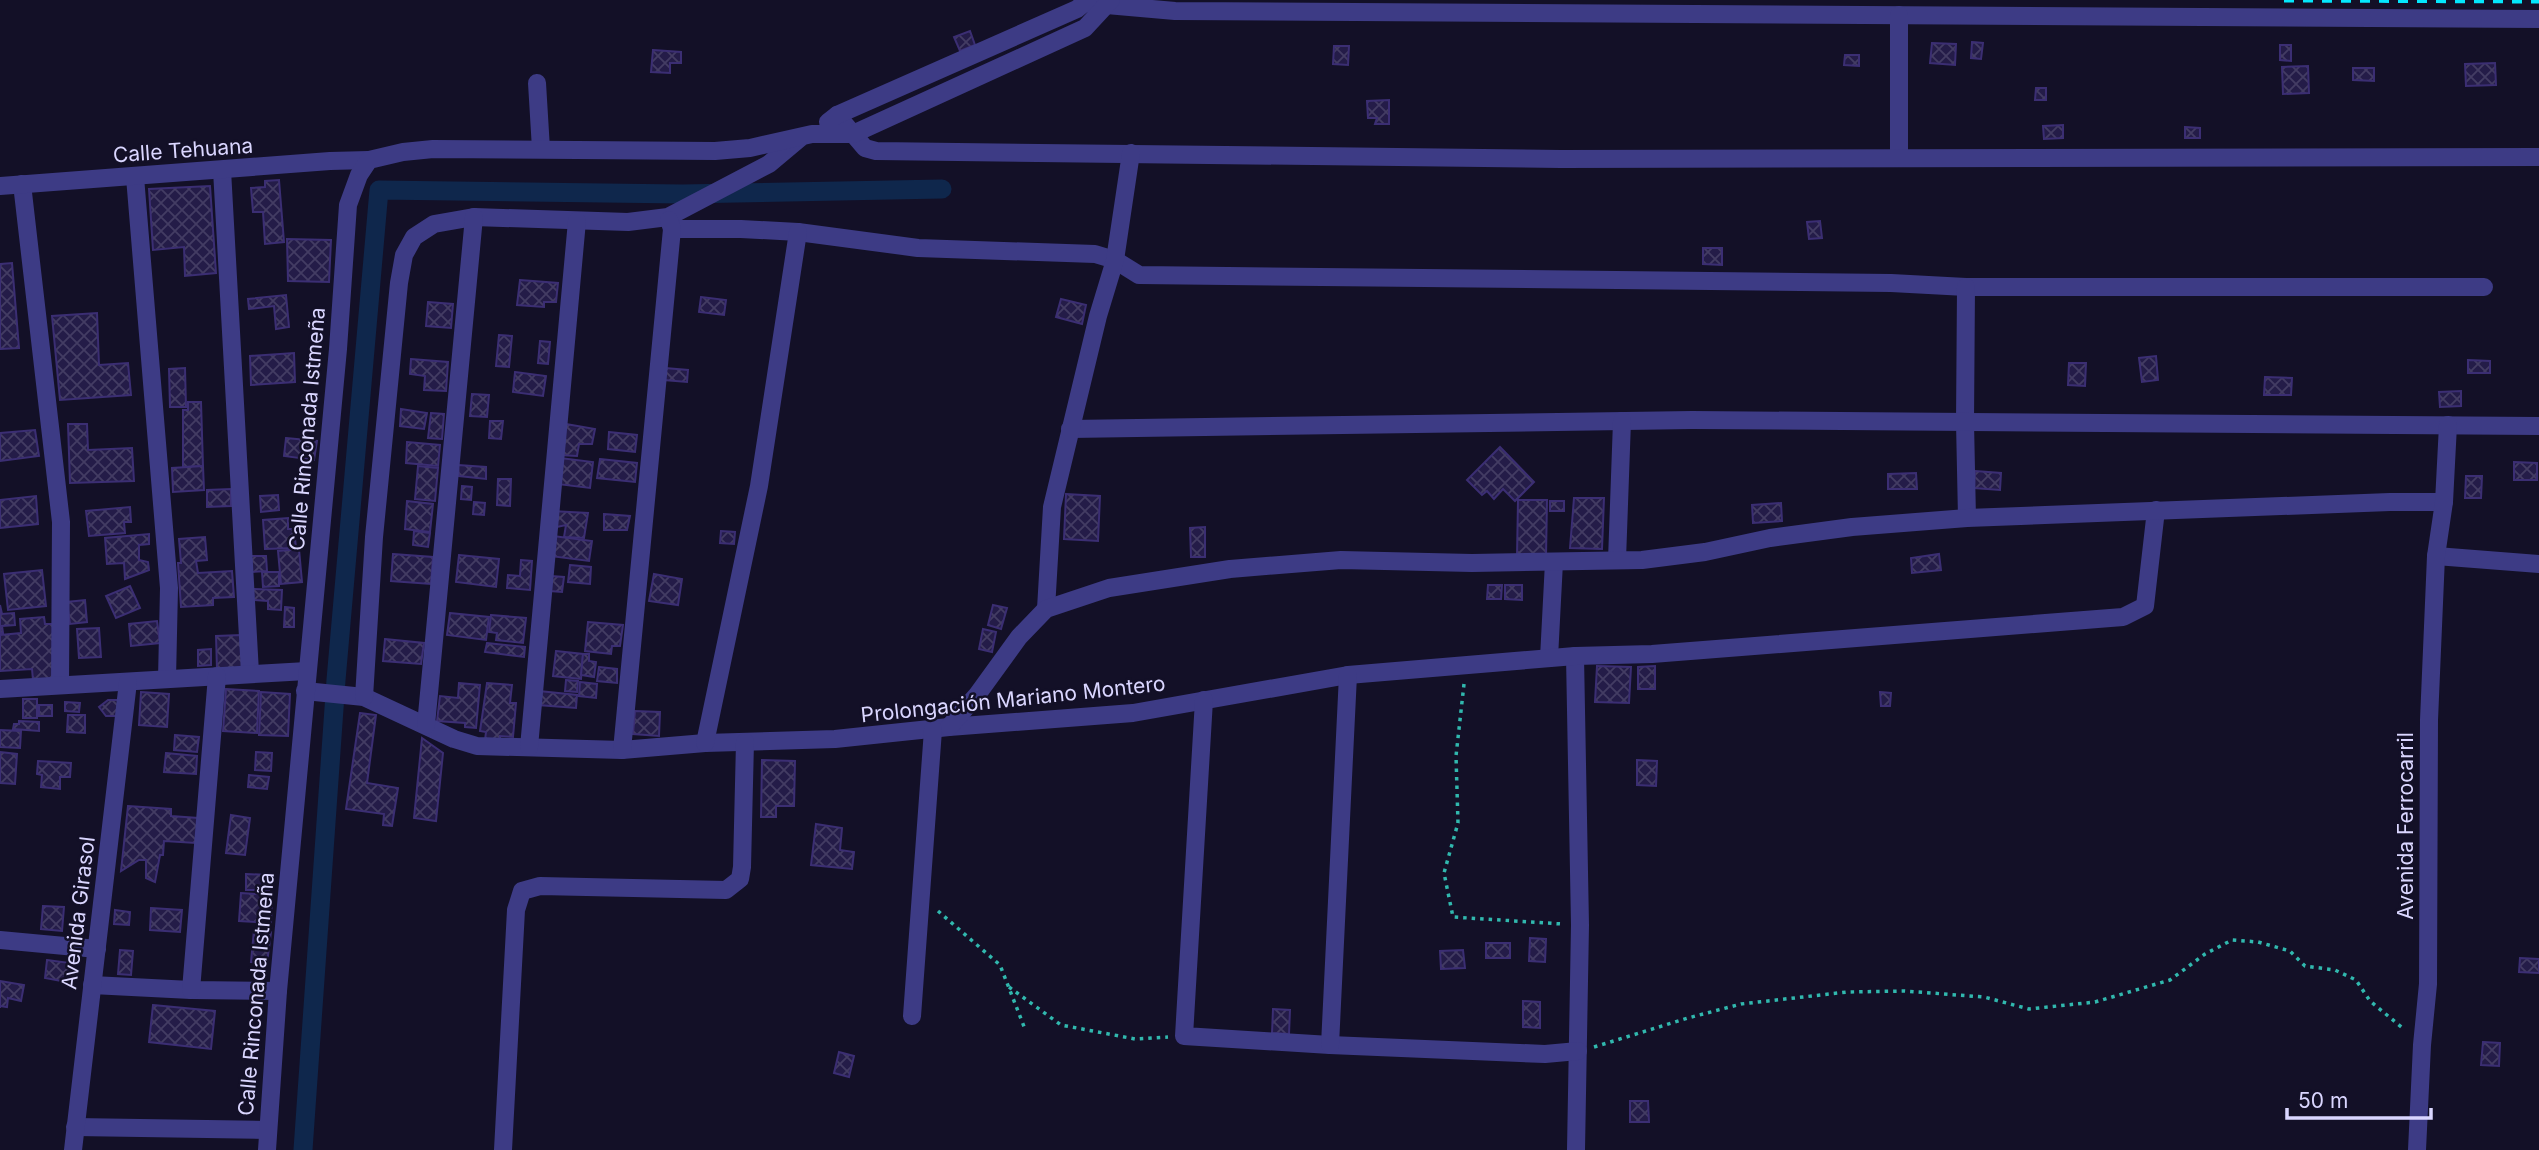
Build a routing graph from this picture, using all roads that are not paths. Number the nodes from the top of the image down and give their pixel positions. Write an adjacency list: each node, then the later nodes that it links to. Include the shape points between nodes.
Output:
1 (1097, 2): 2 (street, via 1175,11); 5 (street); 6 (street, via 1085,27)
2 (1899, 15): 3 (street); 11 (street)
3 (2539, 19)
4 (537, 83): 8 (street)
5 (837, 115): 6 (street); 7 (street)
6 (853, 134): 7 (street); 9 (street, via 865,148 876,152)
7 (807, 135): 8 (street, via 715,152); 19 (street, via 769,164 688,208)
8 (541, 149): 12 (street, via 433,149)
9 (1131, 153): 11 (street); 21 (street)
10 (2539, 157): 11 (street)
11 (1899, 158)
12 (369, 160): 13 (street, Calle Tehuana); 39 (street, Calle Rinconada Istmeña, via 348,205)
13 (222, 170): 14 (street, Calle Tehuana); 40 (street)
14 (135, 177): 15 (street, Calle Tehuana); 43 (street, via 169,588)
15 (22, 184): 16 (street, Calle Tehuana); 45 (street, via 61,522)
16 (0, 186)
17 (474, 217): 18 (street); 48 (street, via 434,223 414,237 404,255); 50 (street)
18 (577, 221): 19 (street); 54 (street)
19 (670, 223): 20 (street); 55 (street)
20 (798, 232): 21 (street, via 918,248 1095,254); 53 (street, via 759,486)
21 (1115, 260): 22 (street, via 1139,275); 28 (street)
22 (1966, 287): 23 (street); 25 (street)
23 (2484, 287)
24 (1622, 421): 25 (street); 28 (street); 33 (street)
25 (1965, 422): 26 (street); 31 (street)
26 (2448, 425): 27 (street); 29 (street, Avenida Ferrocarril)
27 (2539, 426)
28 (1070, 429): 36 (street, via 1052,507)
29 (2444, 502): 30 (street); 32 (street, Avenida Ferrocarril)
30 (2156, 510): 31 (street); 37 (street, Prolongación Mariano Montero, via 2145,606 2123,617)
31 (1967, 518): 33 (street, via 1852,527 1705,552)
32 (2436, 556): 35 (street); 70 (street, Avenida Ferrocarril, via 2429,720 2428,984)
33 (1617, 560): 34 (street)
34 (1554, 562): 36 (street, via 1341,560 1230,569 1108,588); 38 (street)
35 (2539, 564)
36 (1046, 609): 51 (street, via 1019,637 978,695)
37 (1575, 656): 38 (street, Prolongación Mariano Montero); 63 (street)
38 (1549, 658): 41 (street, Prolongación Mariano Montero)
39 (307, 671): 40 (street); 47 (street, Calle Rinconada Istmeña)
40 (250, 673): 42 (street)
41 (1348, 675): 49 (street, Prolongación Mariano Montero); 62 (street)
42 (216, 676): 43 (street); 59 (street)
43 (167, 679): 44 (street)
44 (128, 682): 45 (street); 57 (street, Avenida Girasol)
45 (60, 684): 46 (street)
46 (0, 689)
47 (305, 691): 48 (street, Prolongación Mariano Montero); 60 (street, Calle Rinconada Istmeña)
48 (357, 696): 50 (street, Prolongación Mariano Montero)
49 (1204, 701): 51 (street, Prolongación Mariano Montero, via 1133,713); 62 (street, via 1184,1036)
50 (426, 725): 54 (street, Prolongación Mariano Montero, via 477,746)
51 (941, 728): 52 (street, Prolongación Mariano Montero); 61 (street, via 920,897)
52 (745, 742): 53 (street, Prolongación Mariano Montero); 68 (street, via 743,867 740,879 726,890 540,886 522,891 516,910)
53 (705, 743): 55 (street, Prolongación Mariano Montero)
54 (529, 747): 55 (street, Prolongación Mariano Montero)
55 (622, 750)
56 (0, 940): 57 (street)
57 (97, 949): 58 (street, Avenida Girasol)
58 (92, 985): 59 (street); 64 (street, Avenida Girasol)
59 (191, 990): 60 (street)
60 (278, 991): 65 (street, Calle Rinconada Istmeña)
61 (912, 1016)
62 (1330, 1045): 63 (street, via 1545,1054)
63 (1578, 1051): 69 (street)
64 (75, 1126): 65 (street); 66 (street, Avenida Girasol)
65 (267, 1130): 67 (street, Calle Rinconada Istmeña)
66 (72, 1150)
67 (267, 1150)
68 (503, 1150)
69 (1576, 1150)
70 (2417, 1150)

